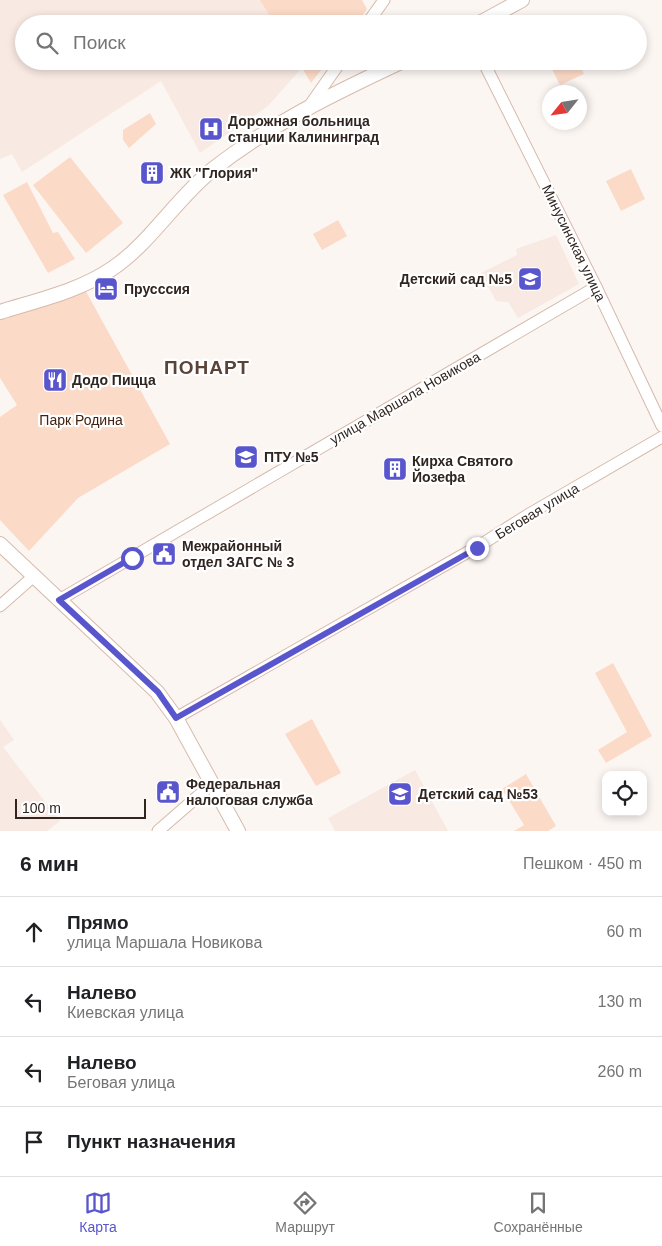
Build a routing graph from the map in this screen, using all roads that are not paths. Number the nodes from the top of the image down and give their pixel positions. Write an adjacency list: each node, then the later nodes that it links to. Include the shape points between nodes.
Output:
1 (384, 0): 3 (street)
2 (522, 0): 4 (main road)
3 (373, 15)
4 (494, 15)
5 (335, 70): 8 (street)
6 (385, 70): 8 (main road)
7 (488, 70): 9 (street, Минусинская улица)
8 (308, 108): 10 (main road, via 212,170 114,267 91,281)
9 (596, 287): 11 (street, Минусинская улица); 15 (street, улица Маршала Новикова)
10 (0, 312)
11 (662, 426)
12 (662, 437): 17 (street, Беговая улица, via 482,544)
13 (0, 544): 14 (main road)
14 (34, 576): 15 (main road); 16 (street)
15 (59, 600): 17 (main road, via 158,692)
16 (0, 606)
17 (176, 718): 18 (main road)
18 (212, 784): 19 (street); 20 (main road)
19 (158, 831)
20 (238, 831)

